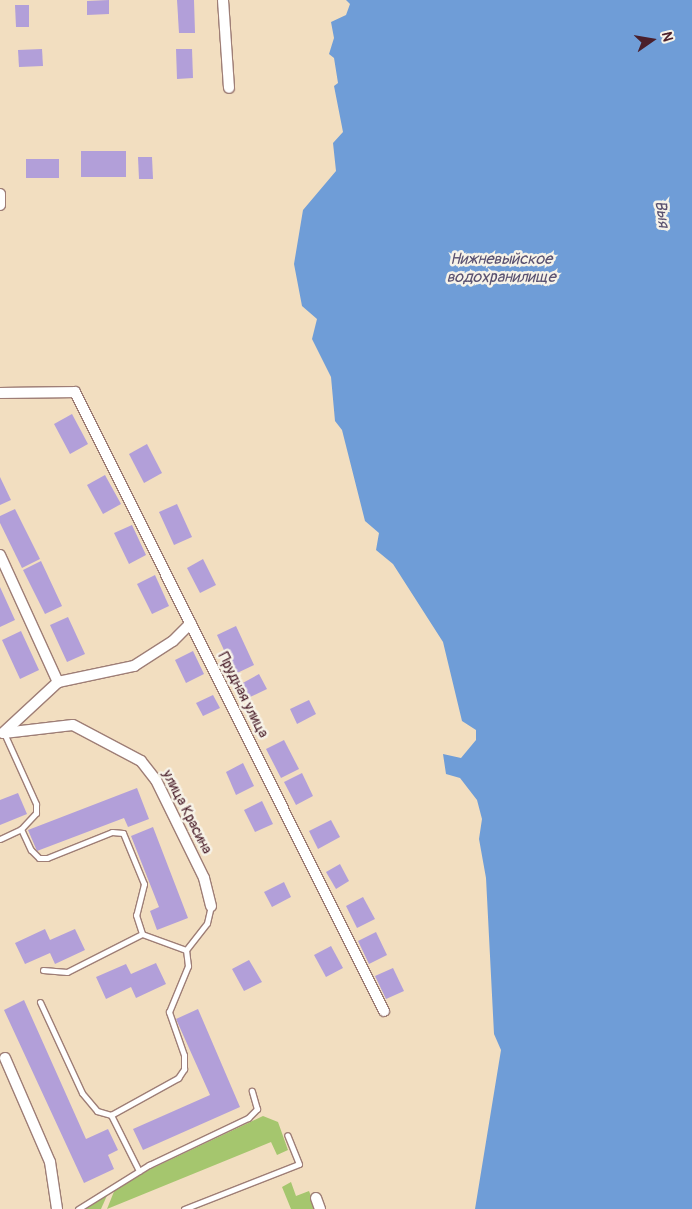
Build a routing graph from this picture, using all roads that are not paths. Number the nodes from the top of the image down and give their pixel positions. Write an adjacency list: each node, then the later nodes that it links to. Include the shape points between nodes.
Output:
1 (223, 0): 2 (street)
2 (229, 88)
3 (0, 194): 4 (street)
4 (0, 205)
5 (0, 393): 7 (street, Прудная улица, via 75,392)
6 (0, 555): 8 (street)
7 (191, 624): 8 (street, via 166,647 134,666); 17 (street, Прудная улица)
8 (58, 682): 9 (street)
9 (2, 733): 10 (lane, via 36,804 36,813); 12 (street, улица Красина, via 73,725 141,760 156,780 204,878)
10 (22, 829): 11 (lane); 13 (lane, via 40,858 112,832 123,833 144,884 136,915)
11 (0, 838)
12 (211, 906): 14 (lane, via 206,923)
13 (142, 934): 14 (lane); 15 (lane, via 66,972)
14 (186, 950): 20 (lane, via 188,966 170,1012 184,1055 184,1069 178,1078)
15 (43, 970)
16 (40, 1002): 20 (lane, via 82,1093 97,1111)
17 (384, 1011)
18 (5, 1058): 24 (street, via 50,1162)
19 (252, 1091): 22 (lane, via 257,1109 248,1118)
20 (111, 1114): 22 (lane)
21 (287, 1135): 26 (lane, via 299,1164)
22 (139, 1170): 25 (lane)
23 (316, 1198): 27 (street)
24 (57, 1209)
25 (78, 1209)
26 (184, 1209)
27 (320, 1209)

